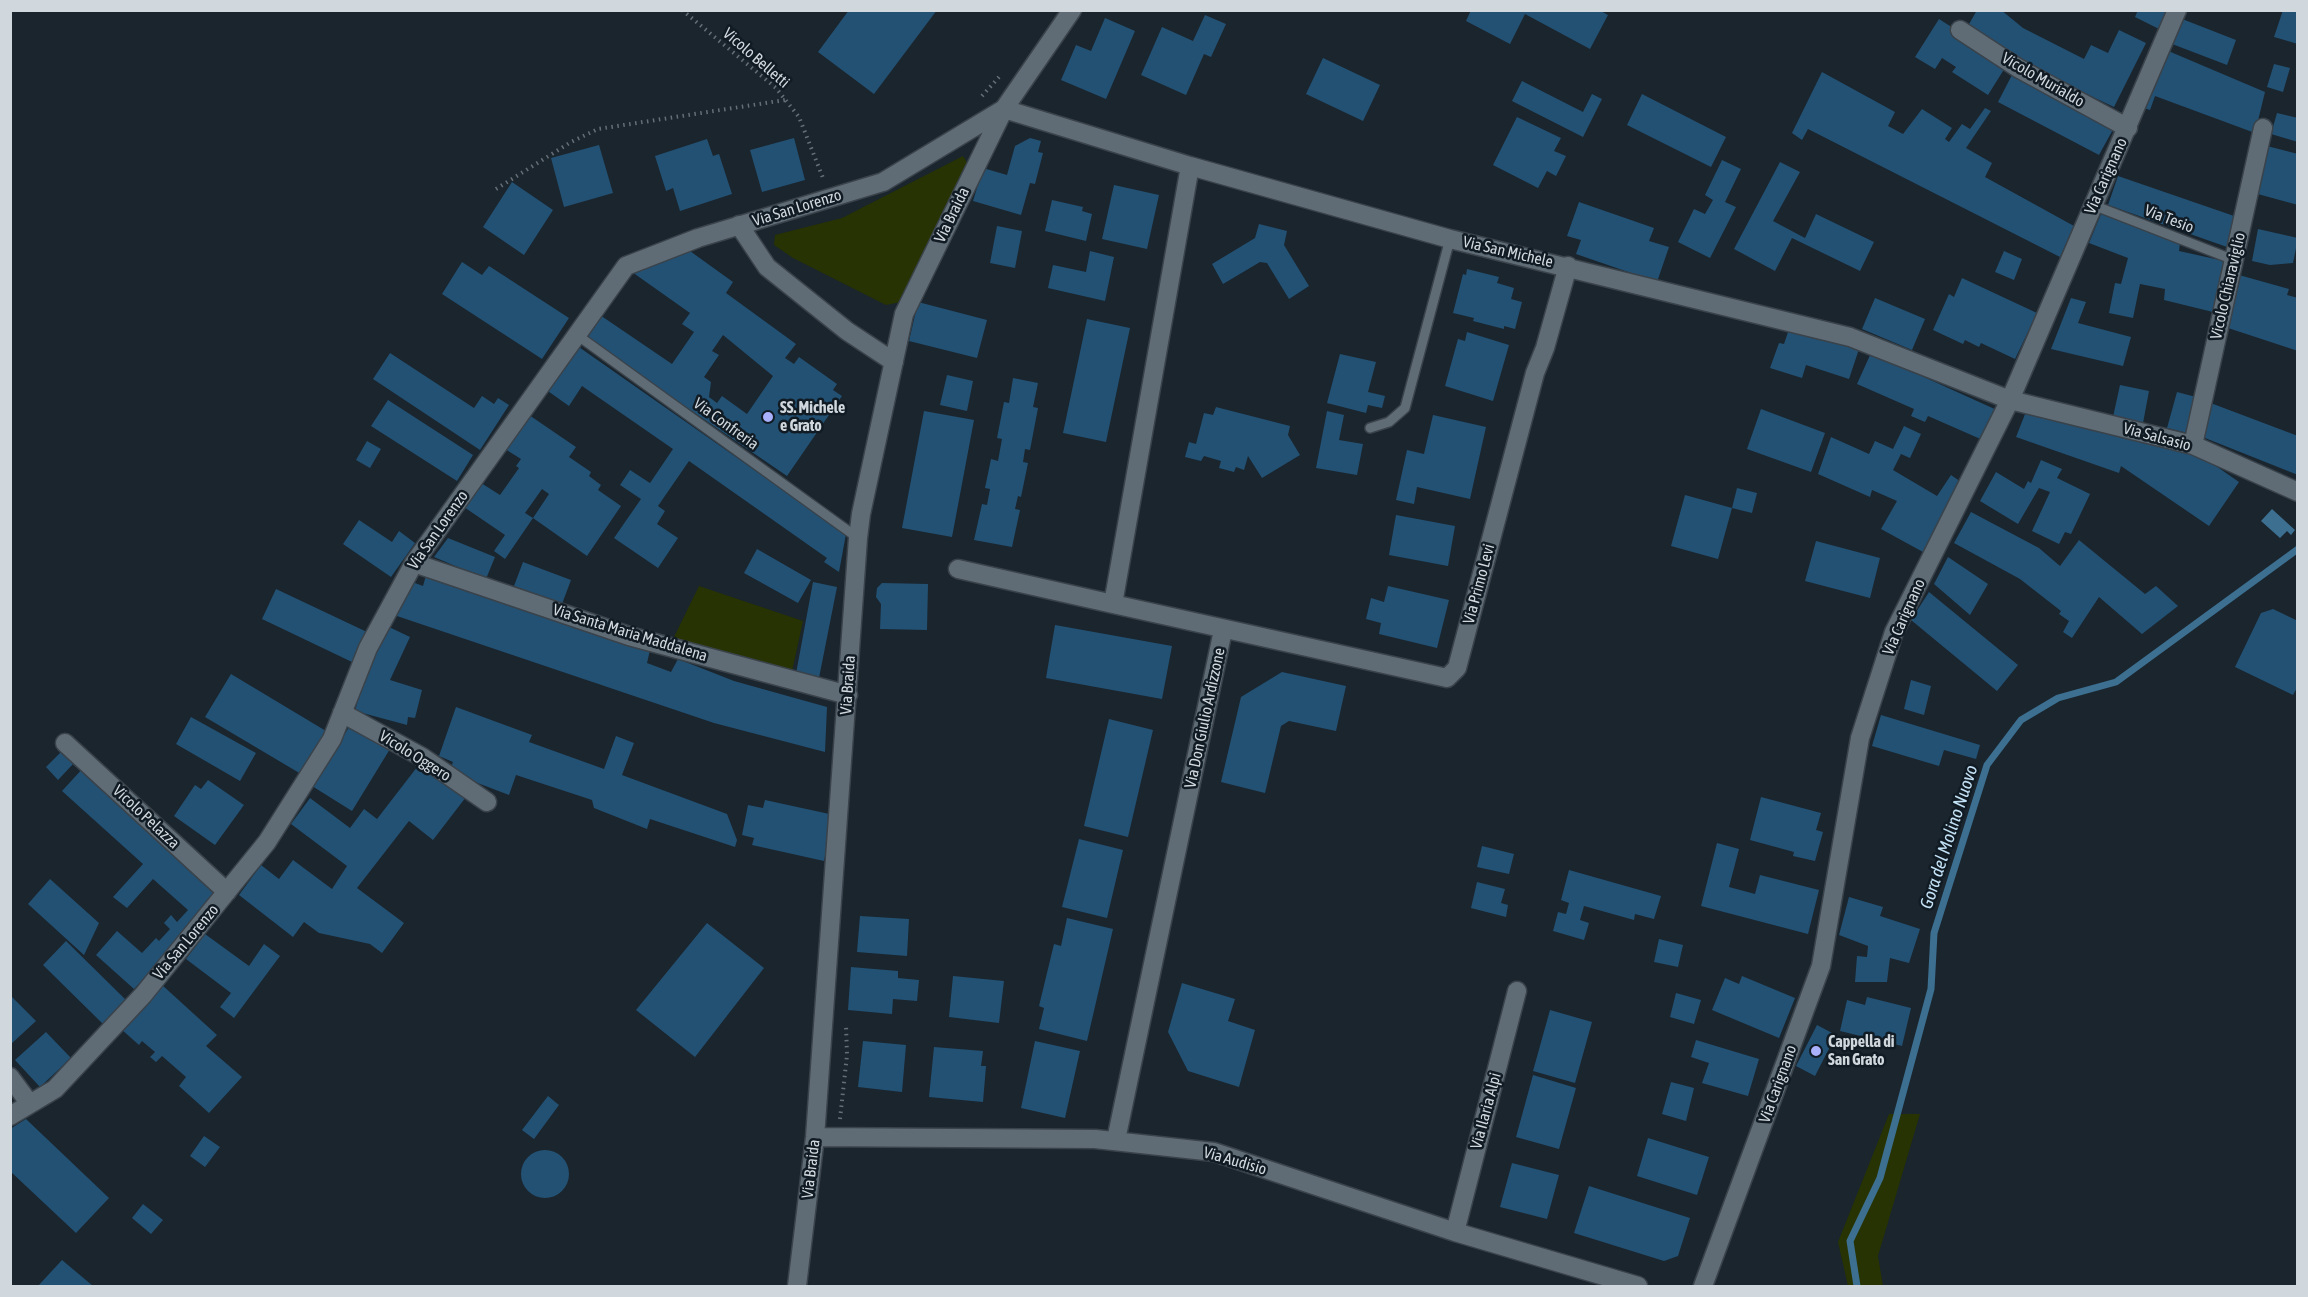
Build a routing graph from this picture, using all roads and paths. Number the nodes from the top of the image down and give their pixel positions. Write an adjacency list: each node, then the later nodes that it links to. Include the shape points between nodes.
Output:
1 (682, 10): 6 (path, Vicolo Belletti, via 776,88)
2 (1072, 10): 8 (street, Via Braida)
3 (2177, 10): 9 (street, Via Carignano)
4 (1960, 30): 9 (street, Vicolo Murialdo, via 2018,68)
5 (1001, 74): 7 (path)
6 (785, 100): 12 (path, via 598,129); 13 (path, Vicolo Belletti, via 799,117)
7 (980, 100)
8 (1004, 109): 11 (street, Via San Michele); 13 (street, Via San Lorenzo, via 883,182); 20 (street, Via Braida, via 904,314)
9 (2128, 128): 14 (street, Via Carignano)
10 (2263, 128): 17 (street, Vicolo Chiaraviglio)
11 (1191, 166): 16 (street, Via San Michele); 28 (street)
12 (496, 189)
13 (831, 197): 15 (street, Via San Lorenzo)
14 (2093, 205): 17 (lane, Via Tesio); 21 (street, Via Carignano)
15 (738, 225): 19 (street, Via San Lorenzo, via 626,266); 20 (street, via 767,267)
16 (1450, 239): 18 (street, Via San Michele); 22 (lane, via 1405,408 1389,422)
17 (2234, 260): 23 (street, Vicolo Chiaraviglio)
18 (1568, 266): 21 (street, Via San Michele, via 1850,337); 29 (street, Via Primo Levi, via 1535,373 1457,668 1447,678)
19 (577, 335): 25 (lane, Via Confreria); 26 (street, Via San Lorenzo)
20 (894, 362): 25 (street, Via Braida)
21 (2010, 400): 23 (street, Via Salsasio); 44 (street, Via Carignano, via 1894,632 1860,738 1821,966)
22 (1370, 428)
23 (2193, 445): 24 (street, Via Salsasio)
24 (2298, 492)
25 (858, 538): 30 (street, Via Braida)
26 (414, 563): 30 (street, Via Santa Maria Maddalena, via 630,636); 31 (street, Via San Lorenzo, via 368,648)
27 (957, 569): 28 (street, Via Don Giulio Ardizzone)
28 (1113, 604): 29 (street, Via Don Giulio Ardizzone)
29 (1223, 630): 40 (street, Via Don Giulio Ardizzone)
30 (848, 695): 39 (street, Via Braida)
31 (342, 713): 33 (street, Vicolo Oggero, via 422,757); 34 (street, Via San Lorenzo, via 332,739 267,842)
32 (65, 742): 34 (street, Vicolo Pelazza)
33 (487, 802)
34 (227, 892): 37 (street, Via San Lorenzo, via 143,995 55,1089)
35 (1517, 991): 41 (street, Via Ilaria Alpi)
36 (10, 1077): 37 (street)
37 (30, 1104): 38 (street, Via San Lorenzo)
38 (10, 1116)
39 (815, 1137): 40 (street, Via Audisio); 42 (street, Via Braida)
40 (1116, 1140): 41 (street, Via Audisio, via 1214,1152)
41 (1455, 1232): 43 (street, Via Audisio)
42 (797, 1287)
43 (1638, 1287)
44 (1703, 1287)

